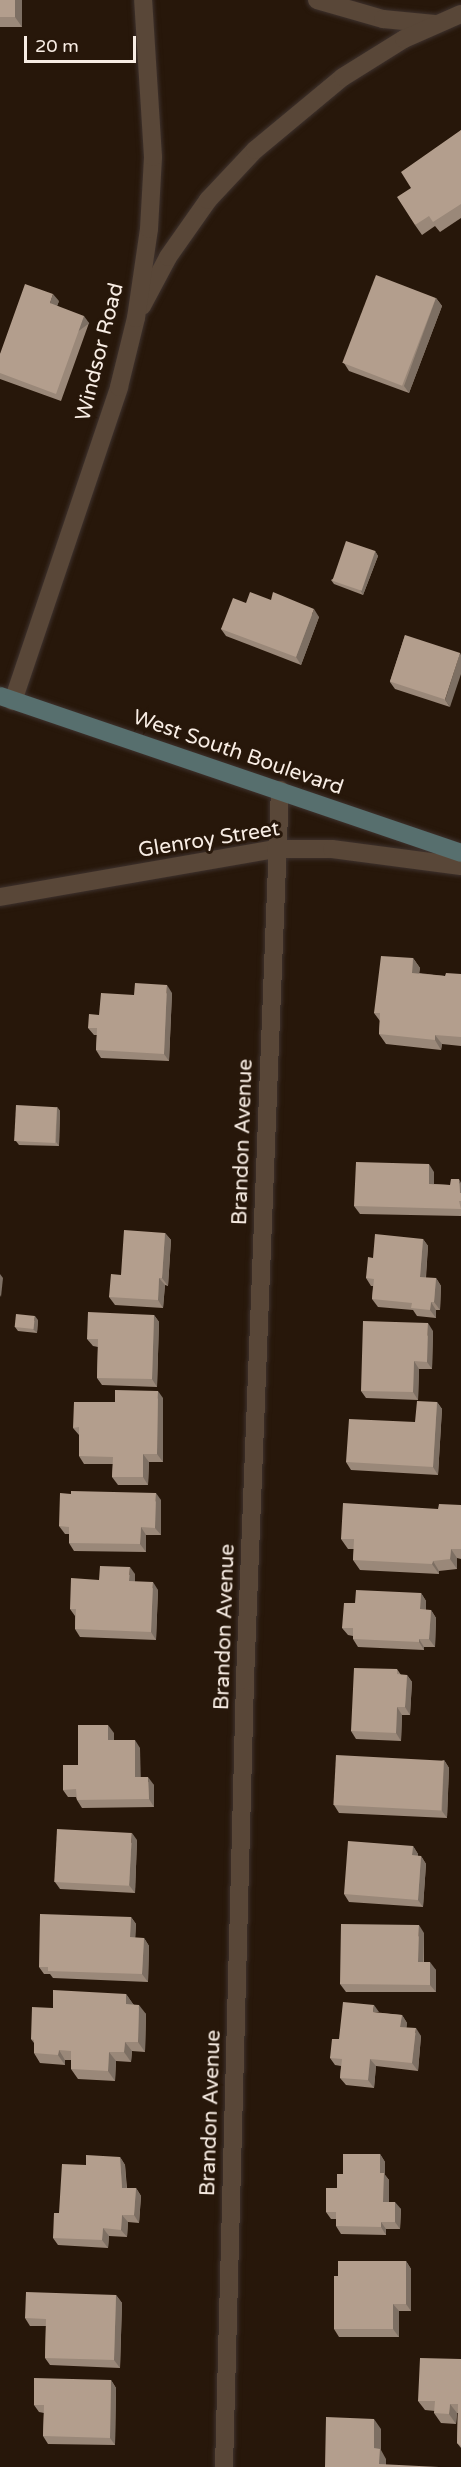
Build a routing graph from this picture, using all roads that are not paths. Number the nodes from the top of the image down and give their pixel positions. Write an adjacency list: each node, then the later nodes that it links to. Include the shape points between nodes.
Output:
1 (143, 0): 5 (street, Windsor Road, via 153,157)
2 (317, 0): 4 (street, via 383,20)
3 (461, 14): 4 (street)
4 (437, 24): 5 (street, via 404,39 343,77 255,150 208,200 168,257)
5 (136, 318): 6 (street, Windsor Road, via 119,387)
6 (6, 698): 7 (street, West South Boulevard)
7 (280, 790): 8 (street, Brandon Avenue); 9 (street, West South Boulevard)
8 (276, 849): 10 (street, Glenroy Street, via 332,849); 11 (street, Glenroy Street); 12 (street, Brandon Avenue, via 245,1680)
9 (461, 853)
10 (461, 866)
11 (0, 897)
12 (224, 2467)

